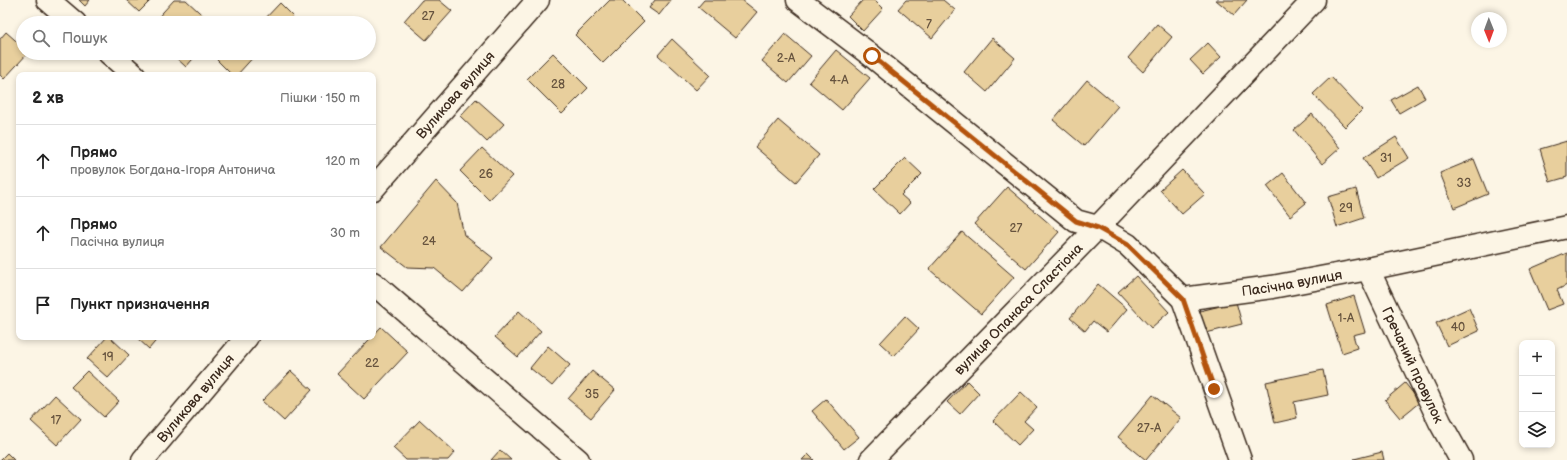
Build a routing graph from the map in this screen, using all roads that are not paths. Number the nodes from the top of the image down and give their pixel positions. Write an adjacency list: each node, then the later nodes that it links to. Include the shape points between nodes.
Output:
1 (48, 0): 5 (street)
2 (538, 0): 8 (street, Вуликова вулиця)
3 (798, 0): 10 (street, via 872,56 1076,221)
4 (1314, 0): 10 (street, вулиця Опанаса Сластіона)
5 (67, 16)
6 (117, 60): 7 (street)
7 (131, 72)
8 (376, 186)
9 (1567, 227): 11 (street, Пасічна вулиця)
10 (1098, 228): 13 (street, via 1128,245); 17 (street, вулиця Опанаса Сластіона)
11 (1368, 270): 13 (street, Пасічна вулиця); 19 (street, Гречаний провулок, via 1440,422)
12 (376, 286): 16 (street)
13 (1183, 299): 18 (street)
14 (244, 340): 15 (street, Вуликова вулиця)
15 (143, 460)
16 (578, 460)
17 (871, 460)
18 (1240, 460)
19 (1461, 460)

